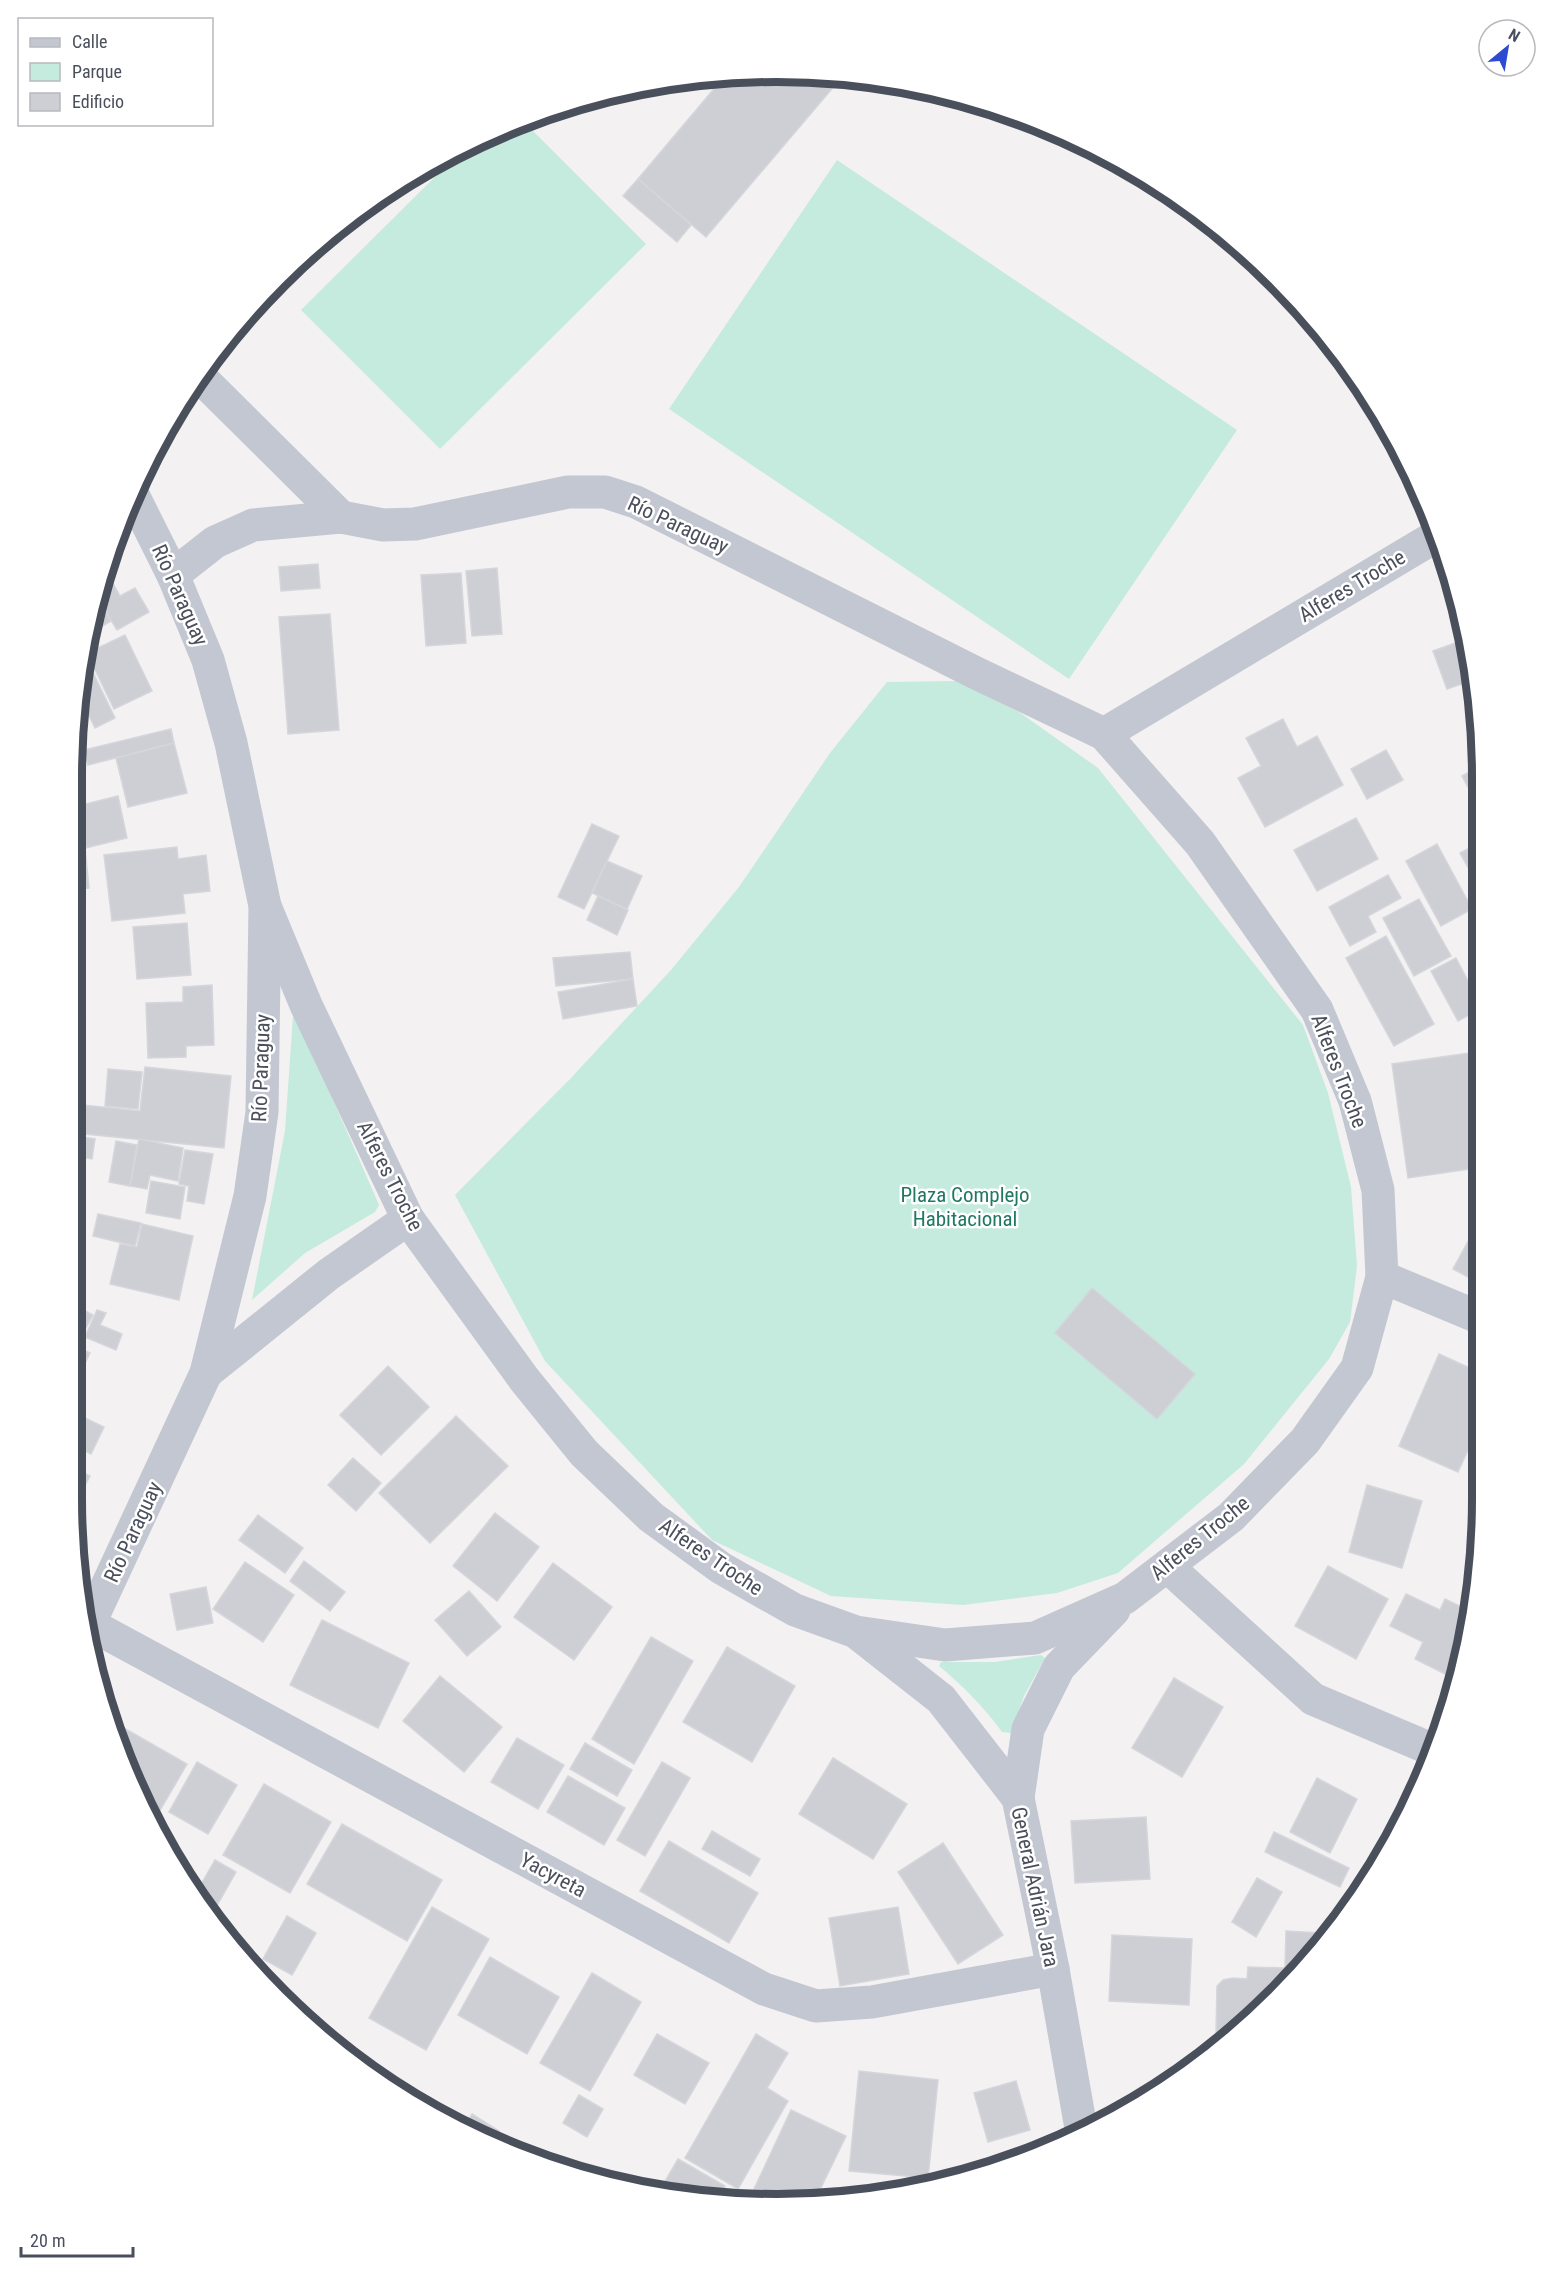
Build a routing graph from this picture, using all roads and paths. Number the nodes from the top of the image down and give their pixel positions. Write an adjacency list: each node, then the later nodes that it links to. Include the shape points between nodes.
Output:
1 (206, 383): 3 (street)
2 (138, 505): 5 (street, Río Paraguay)
3 (341, 517): 5 (street, Río Paraguay, via 253,525 215,542); 6 (street, Río Paraguay, via 383,525 415,524 567,492 605,492 636,502)
4 (1430, 539): 6 (street, Alferes Troche)
5 (173, 575): 7 (street, Río Paraguay, via 208,660 231,743)
6 (1104, 734): 9 (street, Alferes Troche, via 1200,843 1317,1010 1354,1101 1378,1190)
7 (265, 906): 8 (street, Alferes Troche, via 306,1005); 11 (street, Río Paraguay, via 262,1112 250,1196)
8 (408, 1219): 11 (street, via 329,1274); 16 (street, Alferes Troche, via 576,1444 651,1517 721,1568 795,1610)
9 (1382, 1277): 10 (street); 12 (street, Alferes Troche, via 1357,1368 1305,1441 1231,1517)
10 (1472, 1314)
11 (206, 1373): 14 (street, Río Paraguay)
12 (1167, 1566): 13 (street, Alferes Troche); 17 (street, via 1313,1699)
13 (1125, 1598): 16 (street, Alferes Troche, via 1035,1638 945,1646); 18 (street, via 1059,1668 1028,1729)
14 (92, 1614)
15 (95, 1629): 19 (street, Yacyreta, via 764,1989 816,2006 872,2002)
16 (856, 1632): 18 (street, General Adrián Jara, via 941,1699)
17 (1427, 1747)
18 (1018, 1798): 19 (street, General Adrián Jara)
19 (1053, 1970): 20 (street, General Adrián Jara)
20 (1081, 2125)

